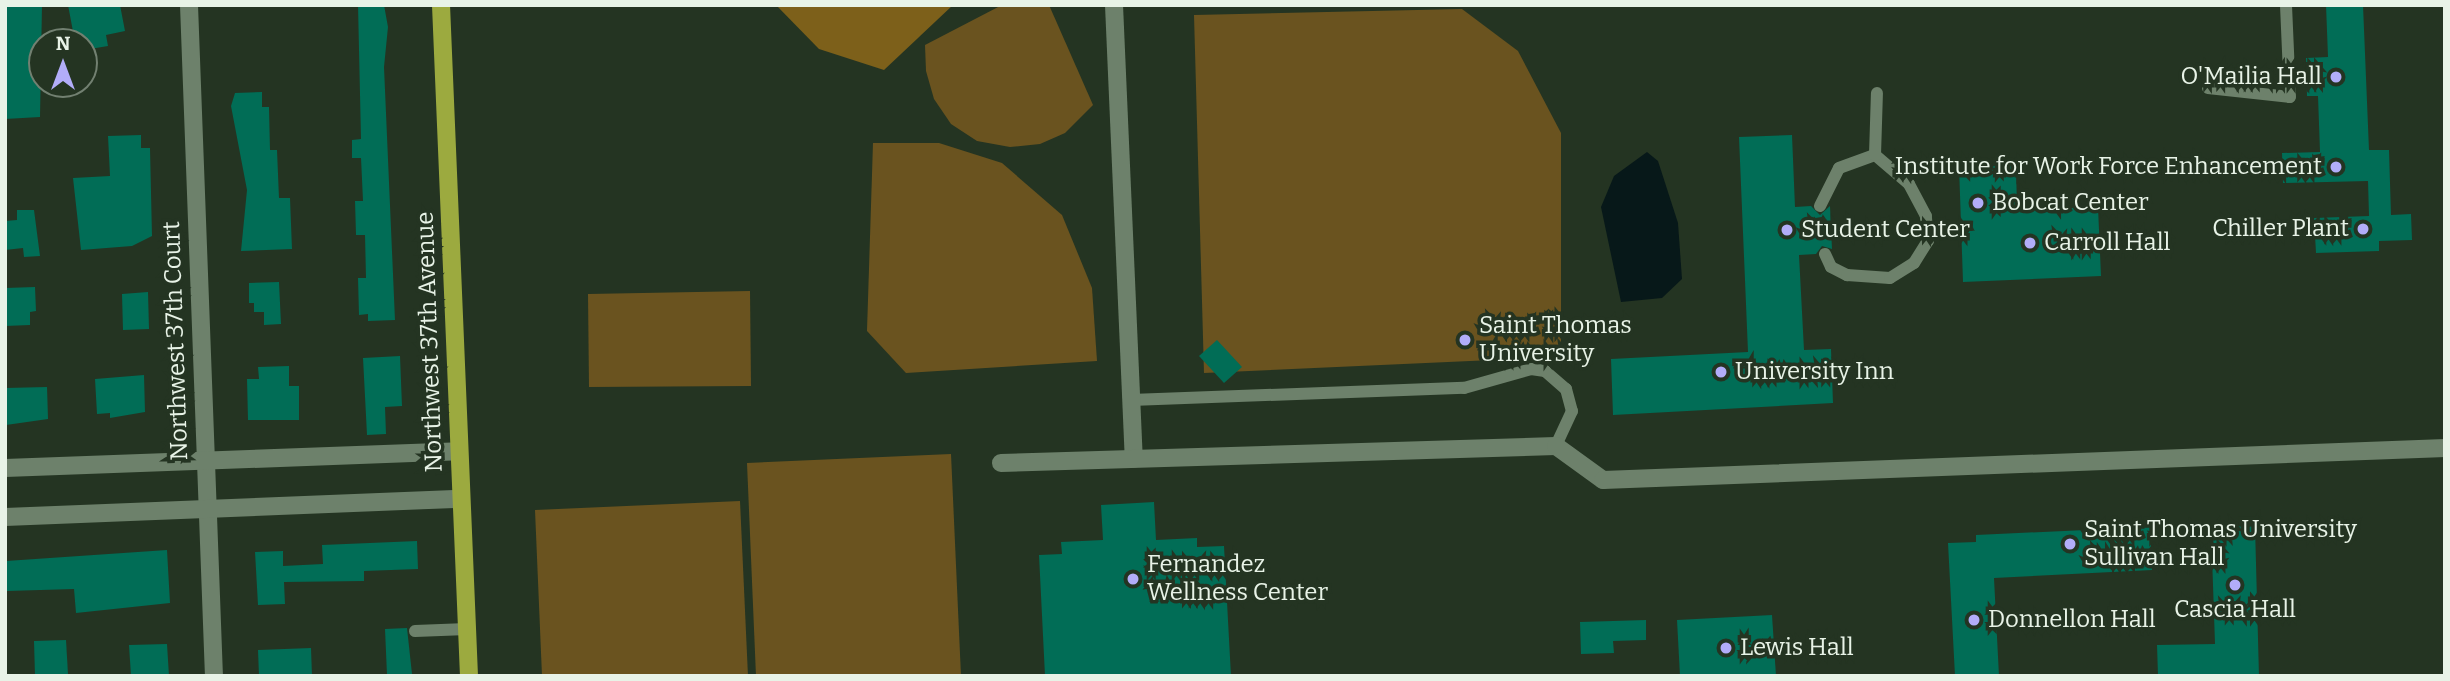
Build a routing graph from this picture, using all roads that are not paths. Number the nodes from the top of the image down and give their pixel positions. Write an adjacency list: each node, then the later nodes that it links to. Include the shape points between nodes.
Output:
1 (189, 5): 15 (street, Northwest 37th Court)
2 (441, 5): 13 (main road, Northwest 37th Avenue)
3 (1114, 5): 10 (street)
4 (2286, 5): 5 (lane, via 2290,97)
5 (2208, 89)
6 (1877, 93): 7 (lane)
7 (1875, 155): 8 (lane, via 1839,168); 9 (lane, via 1909,184 1926,216 1928,241 1914,263 1890,278 1847,275 1831,267)
8 (1820, 206)
9 (1825, 254)
10 (1131, 400): 11 (lane, via 1464,388 1531,369 1545,371 1566,389 1572,411); 14 (street)
11 (1556, 446): 12 (street, via 1603,480); 14 (street)
12 (2445, 448)
13 (459, 451): 15 (street); 18 (main road, Northwest 37th Avenue)
14 (1134, 459): 16 (street)
15 (205, 461): 17 (street); 19 (street, Northwest 37th Court)
16 (1001, 463)
17 (5, 468)
18 (461, 499): 19 (street); 21 (main road, Northwest 37th Avenue)
19 (207, 509): 20 (street); 23 (street, Northwest 37th Court)
20 (5, 517)
21 (467, 629): 22 (lane); 24 (main road, Northwest 37th Avenue)
22 (415, 631)
23 (214, 676)
24 (469, 676)

